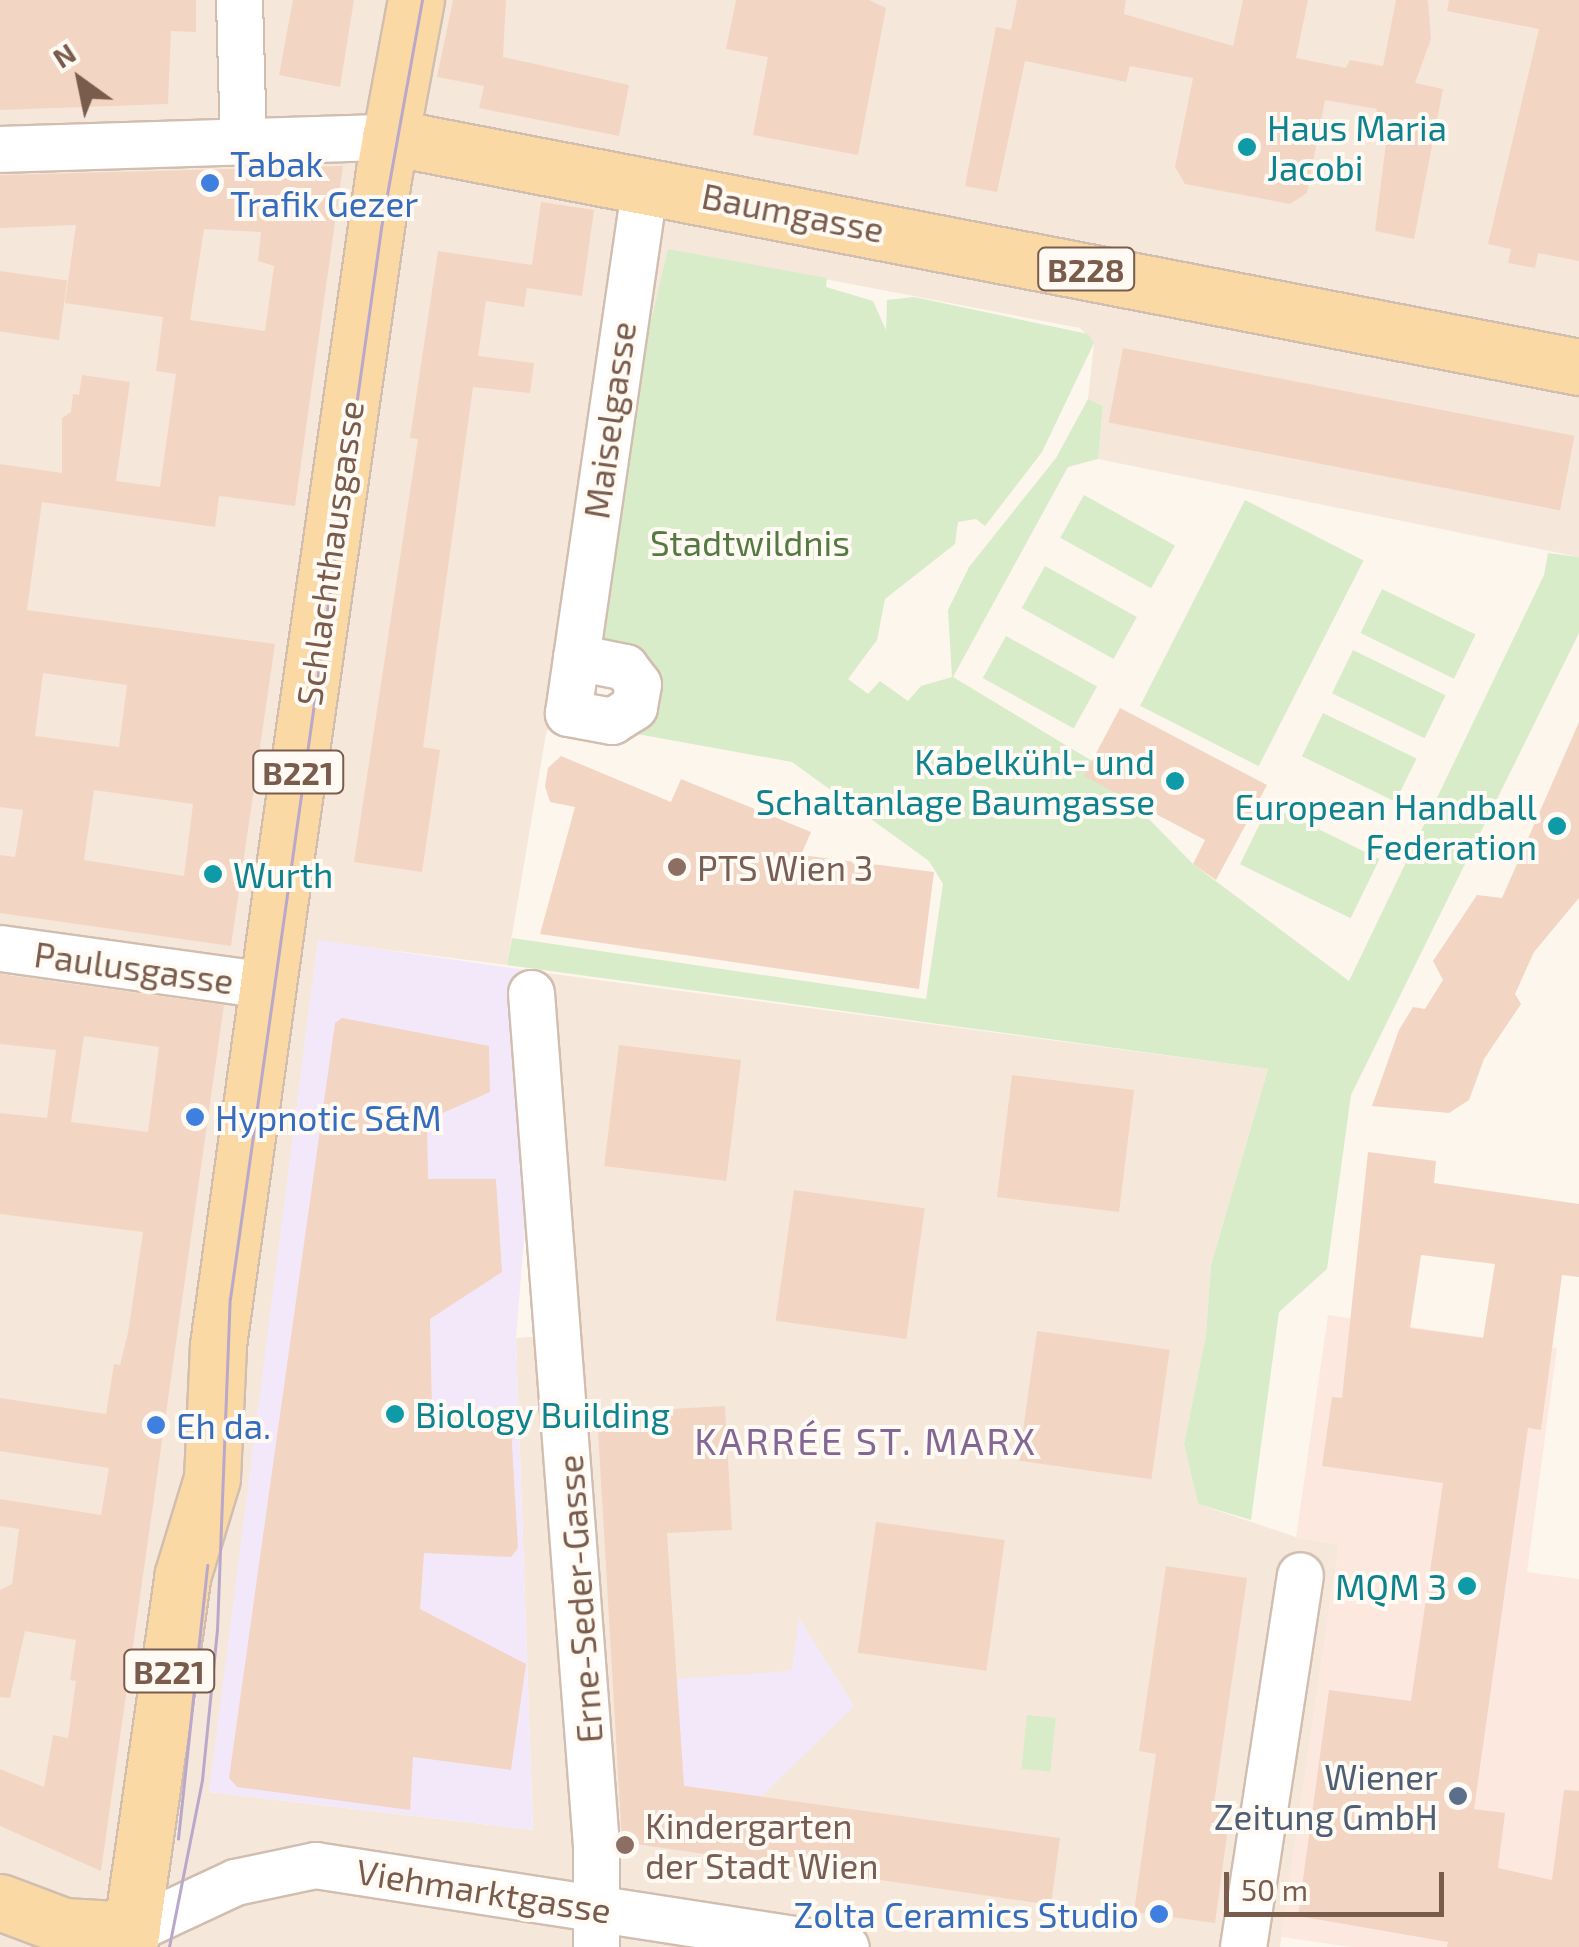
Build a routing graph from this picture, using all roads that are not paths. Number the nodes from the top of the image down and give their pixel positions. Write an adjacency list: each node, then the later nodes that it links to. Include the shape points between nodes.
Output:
1 (239, 0): 4 (street)
2 (416, 0): 3 (main road, Schlachthausgasse / B221)
3 (390, 137): 4 (street, Baumgasse); 6 (main road, Baumgasse / B228); 10 (main road, Schlachthausgasse / B221)
4 (244, 140): 5 (street, Baumgasse)
5 (0, 149)
6 (646, 183): 7 (main road, Baumgasse / B228); 8 (street, Maiselgasse)
7 (1579, 367)
8 (576, 657)
9 (0, 948): 10 (street, Paulusgasse)
10 (268, 985): 15 (main road, Schlachthausgasse / B221, via 218,1345 212,1478 182,1577)
11 (530, 993): 14 (street, Erne-Seder-Gasse)
12 (1300, 1575): 17 (street)
13 (0, 1902): 15 (main road)
14 (596, 1927): 15 (street, Viehmarktgasse, via 315,1865 234,1882); 16 (street, Viehmarktgasse)
15 (130, 1939)
16 (837, 1946)
17 (1243, 1947)

